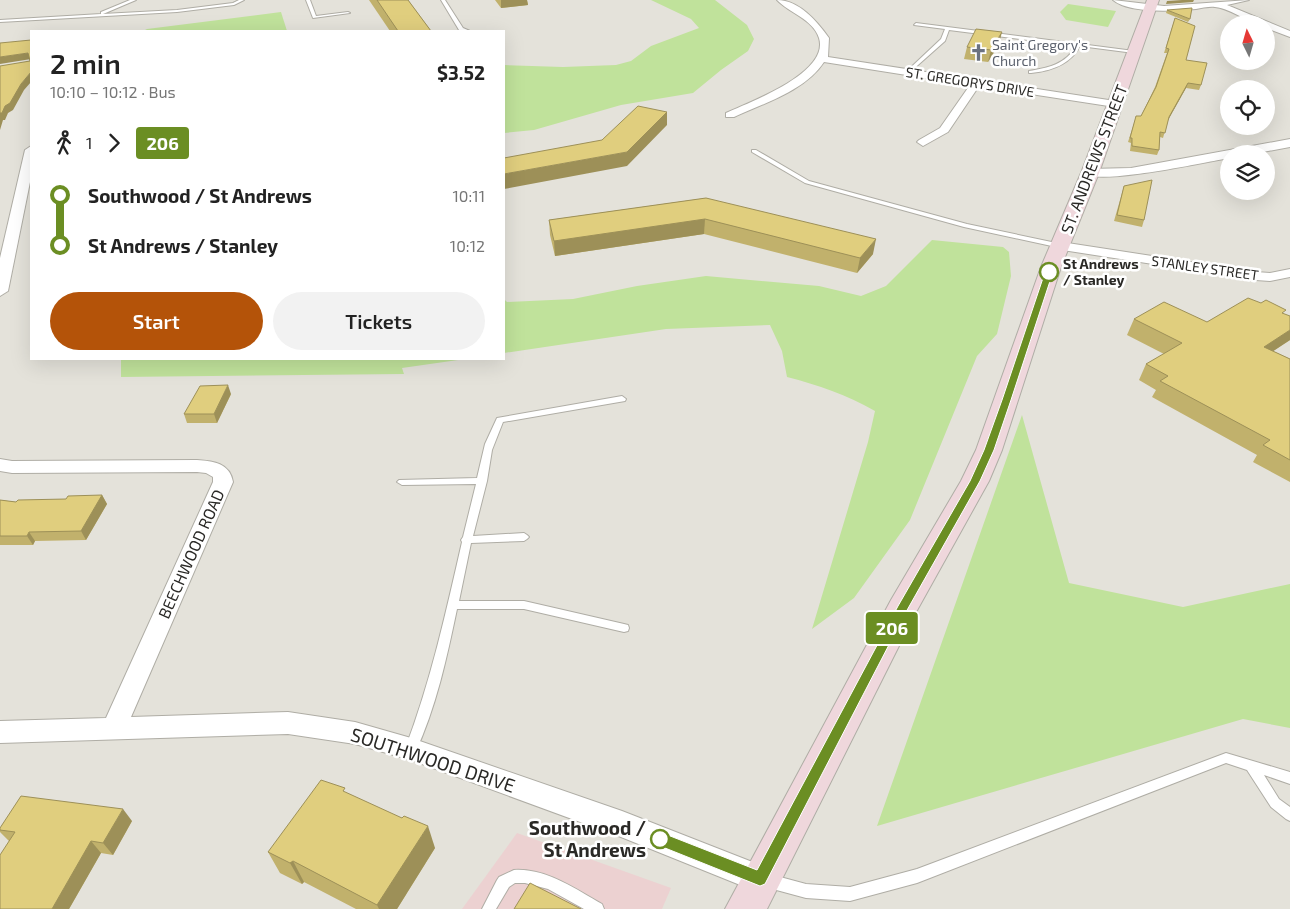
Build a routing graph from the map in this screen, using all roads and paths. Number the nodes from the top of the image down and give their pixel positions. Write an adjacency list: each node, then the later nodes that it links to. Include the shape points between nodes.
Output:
1 (134, 0): 12 (lane)
2 (242, 0): 12 (lane, via 234,4 177,11)
3 (308, 0): 10 (lane, via 314,17)
4 (443, 0): 17 (lane)
5 (781, 0): 21 (street, via 815,24 826,43)
6 (1116, 0): 8 (street)
7 (1245, 0): 9 (street)
8 (1152, 4): 9 (street, via 1174,9); 20 (main road, ST. ANDREWS STREET)
9 (1215, 4): 11 (street)
10 (348, 13)
11 (1242, 15)
12 (94, 16): 13 (lane)
13 (0, 21)
14 (916, 24): 15 (lane)
15 (948, 28): 19 (lane); 22 (lane, via 943,40)
16 (1275, 28): 18 (street)
17 (464, 30)
18 (1290, 34)
19 (1079, 45): 20 (lane); 23 (lane, via 1076,52 1047,71)
20 (1134, 52): 25 (main road, ST. ANDREWS STREET)
21 (824, 59): 22 (street, ST. GREGORYS DRIVE); 26 (street, via 815,71 798,82)
22 (909, 72): 24 (street, ST. GREGORYS DRIVE)
23 (1031, 72)
24 (976, 83): 25 (street, ST. GREGORYS DRIVE); 27 (street, via 944,130)
25 (1115, 104): 33 (main road, ST. ANDREWS STREET)
26 (730, 115)
27 (923, 142)
28 (1290, 143): 29 (street)
29 (1275, 146)
30 (754, 152): 34 (lane, via 807,182 966,226)
31 (30, 155): 36 (street)
32 (1220, 156): 33 (street, via 1131,172)
33 (1090, 172): 34 (main road, ST. ANDREWS STREET)
34 (1061, 246): 35 (street, STANLEY STREET, via 1256,276); 51 (main road, ST. ANDREWS STREET, via 975,481 902,610)
35 (1289, 274)
36 (0, 291)
37 (622, 399): 39 (lane, via 500,420 489,443)
38 (0, 465): 45 (street, BEECHWOOD ROAD, via 197,466 210,467 222,474 224,482)
39 (482, 481): 40 (lane); 42 (lane)
40 (402, 482)
41 (524, 538): 42 (lane)
42 (466, 540): 43 (lane)
43 (454, 605): 44 (lane, via 524,605); 47 (lane, via 423,720)
44 (624, 628)
45 (113, 730): 46 (street, SOUTHWOOD DRIVE); 47 (street, SOUTHWOOD DRIVE, via 288,723 355,732)
46 (0, 732)
47 (411, 749): 51 (street, SOUTHWOOD DRIVE, via 622,824)
48 (1251, 766): 49 (lane); 50 (lane, via 1275,803); 51 (lane, via 1226,758 917,876 850,894 806,891)
49 (1290, 778)
50 (1290, 815)
51 (753, 894)
52 (489, 909): 53 (lane, via 505,882 518,876 537,877)
53 (597, 909)

